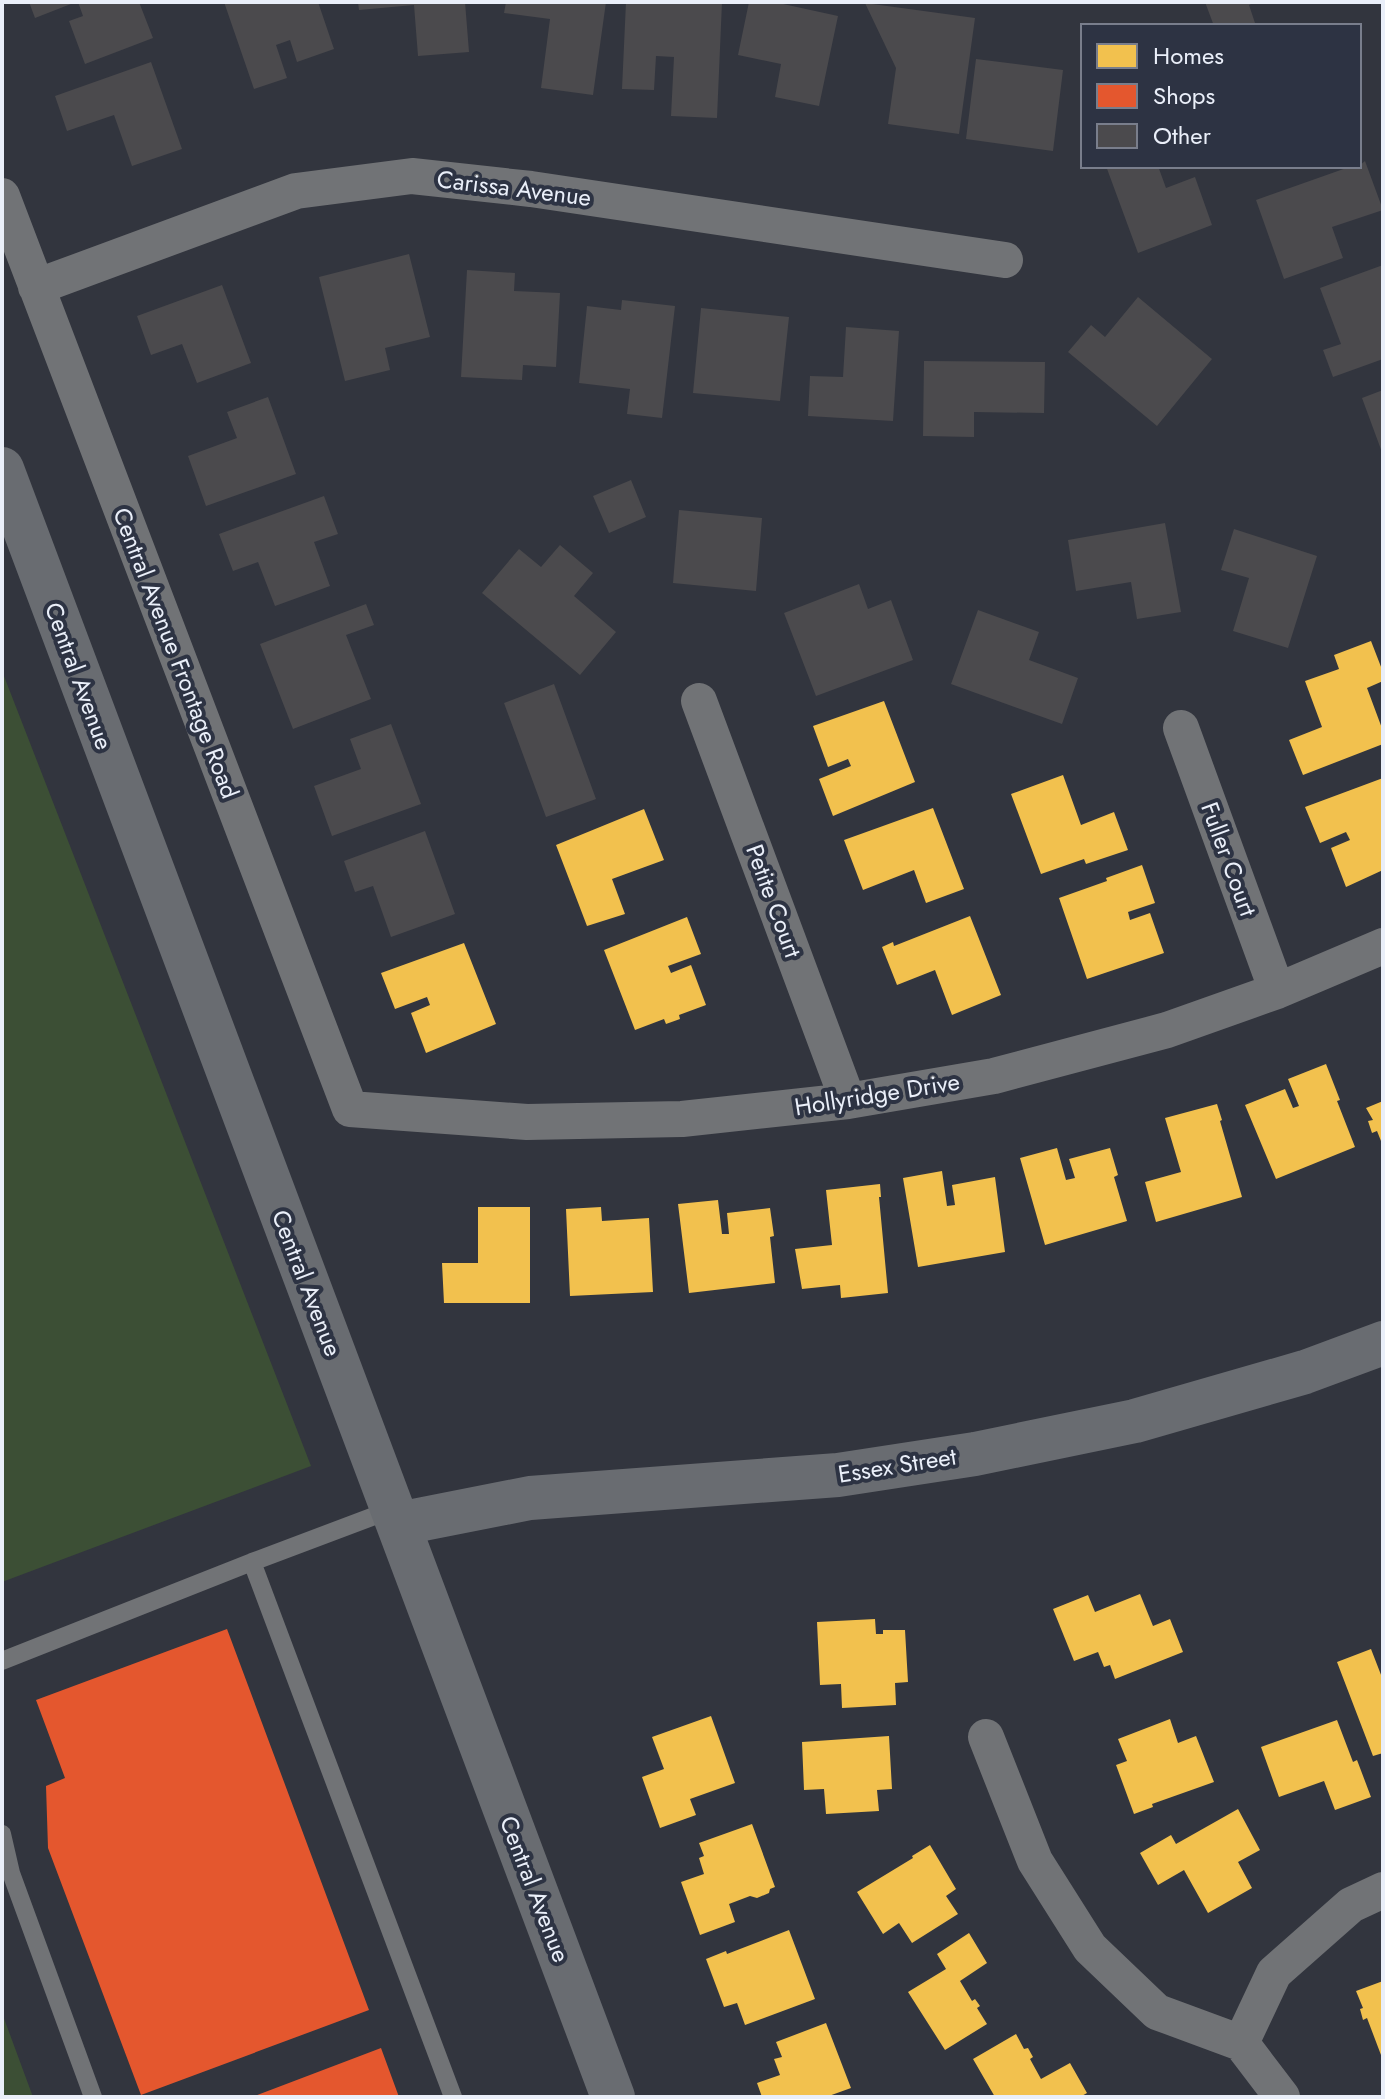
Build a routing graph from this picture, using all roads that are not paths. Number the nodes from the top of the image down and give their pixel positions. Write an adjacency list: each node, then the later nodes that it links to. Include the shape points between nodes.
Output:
1 (2, 196): 3 (street, Central Avenue Frontage Road)
2 (1005, 260): 3 (street, Carissa Avenue, via 412,176 296,191)
3 (36, 287): 10 (street, Central Avenue Frontage Road)
4 (2, 469): 12 (main road, Central Avenue)
5 (699, 701): 9 (street, Petite Court)
6 (1181, 728): 8 (street, Fuller Court)
7 (1383, 946): 8 (street, Hollyridge Drive)
8 (1277, 991): 9 (street, Hollyridge Drive, via 1167,1030 994,1076)
9 (848, 1101): 10 (street, Hollyridge Drive, via 682,1119 542,1122)
10 (350, 1109)
11 (1383, 1343): 12 (main road, Essex Street, via 1305,1372 1135,1421 975,1454 838,1475 530,1498)
12 (396, 1516): 13 (lane); 21 (main road, Central Avenue)
13 (252, 1562): 14 (lane); 20 (lane)
14 (2, 1661)
15 (986, 1737): 18 (street, via 1035,1861 1090,1948 1157,2012)
16 (2, 1834): 19 (lane, via 11,1873)
17 (1383, 1890): 18 (street, via 1351,1905 1274,1973)
18 (1241, 2043): 22 (street)
19 (93, 2097)
20 (453, 2097)
21 (613, 2097)
22 (1282, 2097)

